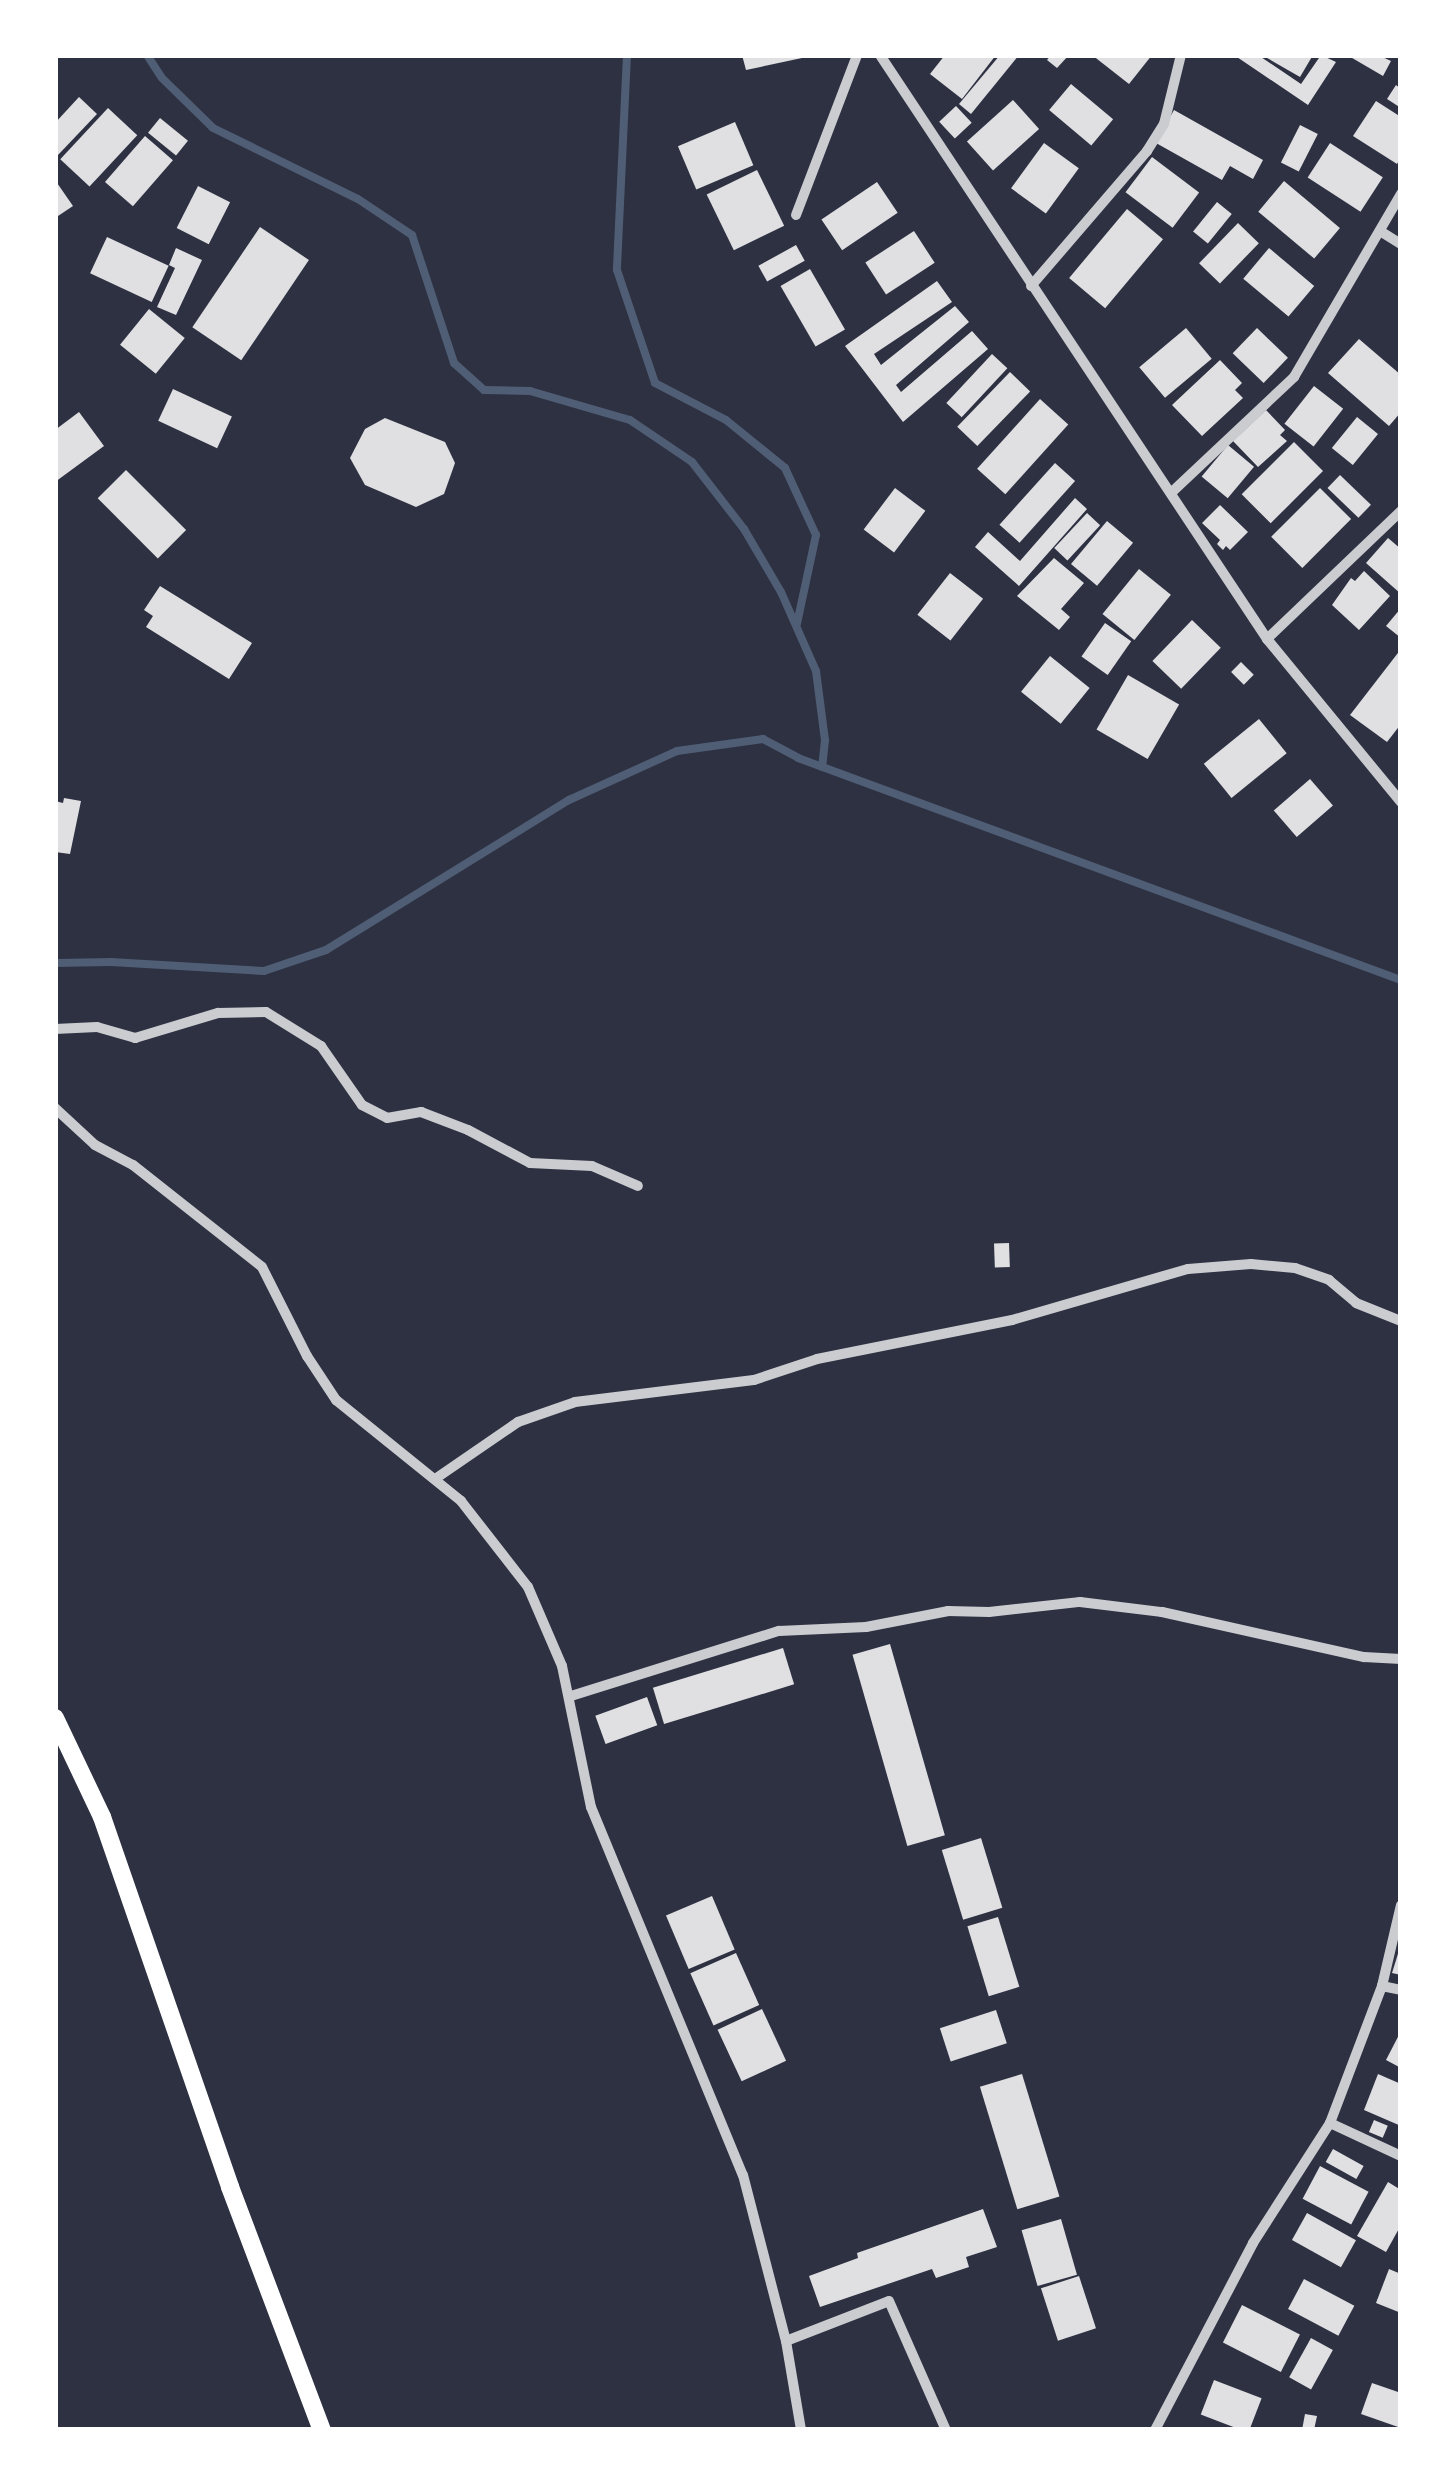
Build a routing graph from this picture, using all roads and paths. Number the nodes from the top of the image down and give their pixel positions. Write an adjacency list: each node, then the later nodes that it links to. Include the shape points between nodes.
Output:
1 (857, 55): 5 (street)
2 (880, 55): 8 (street)
3 (1181, 55): 8 (street, via 1164,124 1147,151)
4 (1401, 194): 6 (street)
5 (796, 215)
6 (1380, 231): 7 (street); 9 (street, via 1294,376)
7 (1401, 244)
8 (1031, 286): 9 (street)
9 (1172, 492): 11 (street)
10 (1401, 511): 11 (street)
11 (1267, 639): 12 (street)
12 (1401, 802)
13 (55, 1029): 15 (street, via 97,1028 136,1038 218,1012 266,1012 321,1046 362,1105 387,1118 421,1112 530,1163 592,1166)
14 (55, 1108): 17 (street, via 262,1267 336,1400)
15 (638, 1186)
16 (1401, 1321): 17 (street, via 1295,1268 1188,1269 1012,1320 817,1359 754,1380 576,1402 518,1422)
17 (435, 1478): 19 (street, via 480,1522 528,1587)
18 (1401, 1660): 19 (street, via 1080,1602 779,1632)
19 (571, 1696): 26 (street, via 592,1807 743,2175)
20 (55, 1718): 27 (main road, via 102,1817)
21 (1401, 1905): 22 (street)
22 (1382, 1986): 23 (street); 24 (street)
23 (1401, 1990)
24 (1330, 2123): 25 (street); 30 (street, via 1254,2243)
25 (1401, 2156)
26 (786, 2341): 28 (street); 29 (street, via 888,2301)
27 (322, 2430)
28 (801, 2430)
29 (946, 2430)
30 (1155, 2430)

